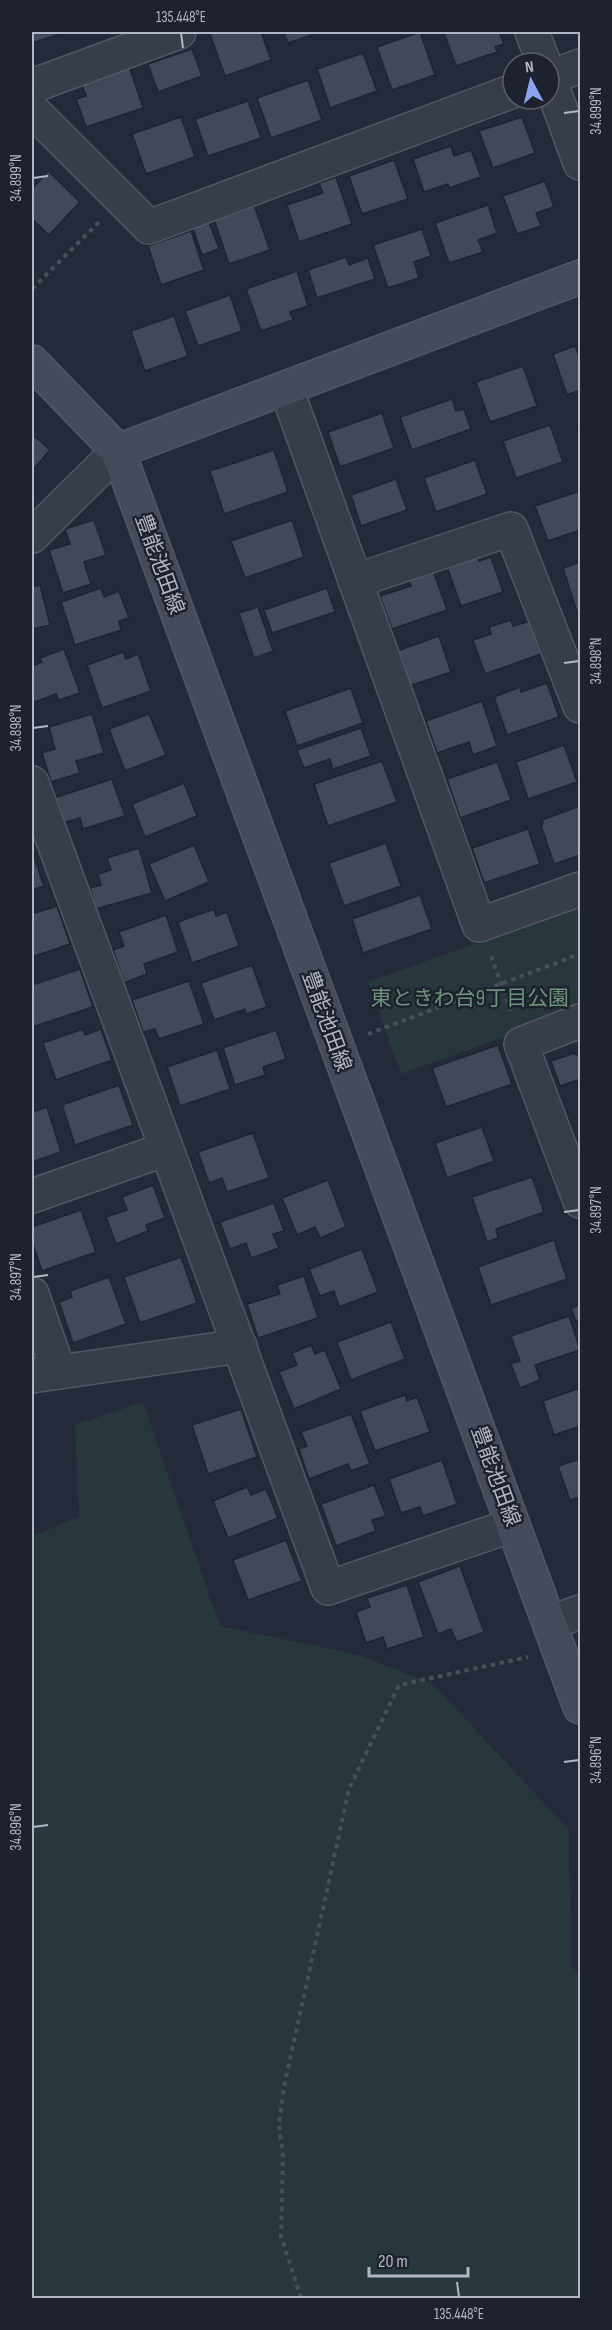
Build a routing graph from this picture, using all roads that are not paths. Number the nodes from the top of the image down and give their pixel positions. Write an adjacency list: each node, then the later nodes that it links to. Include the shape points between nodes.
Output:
1 (179, 32): 6 (street)
2 (532, 32): 3 (street)
3 (539, 51)
4 (580, 66): 5 (street)
5 (561, 73)
6 (32, 86)
7 (501, 95): 8 (street, via 148,227)
8 (32, 110)
9 (561, 111): 10 (street)
10 (580, 163)
11 (580, 277): 13 (main road)
12 (32, 362): 14 (main road, 豊能池田線)
13 (286, 388): 14 (main road); 16 (street)
14 (118, 451): 15 (street); 27 (main road, 豊能池田線)
15 (32, 536)
16 (355, 581): 17 (street, via 511,529); 19 (street, via 479,925)
17 (580, 706)
18 (32, 783): 21 (street)
19 (580, 889)
20 (580, 1021): 23 (street, via 521,1044)
21 (166, 1149): 22 (street); 25 (street)
22 (32, 1196)
23 (580, 1201)
24 (32, 1294): 26 (street)
25 (240, 1346): 26 (street); 27 (street, via 328,1588)
26 (45, 1374)
27 (513, 1525): 29 (main road, 豊能池田線)
28 (580, 1612): 29 (street)
29 (550, 1623): 30 (main road, 豊能池田線)
30 (580, 1707)

